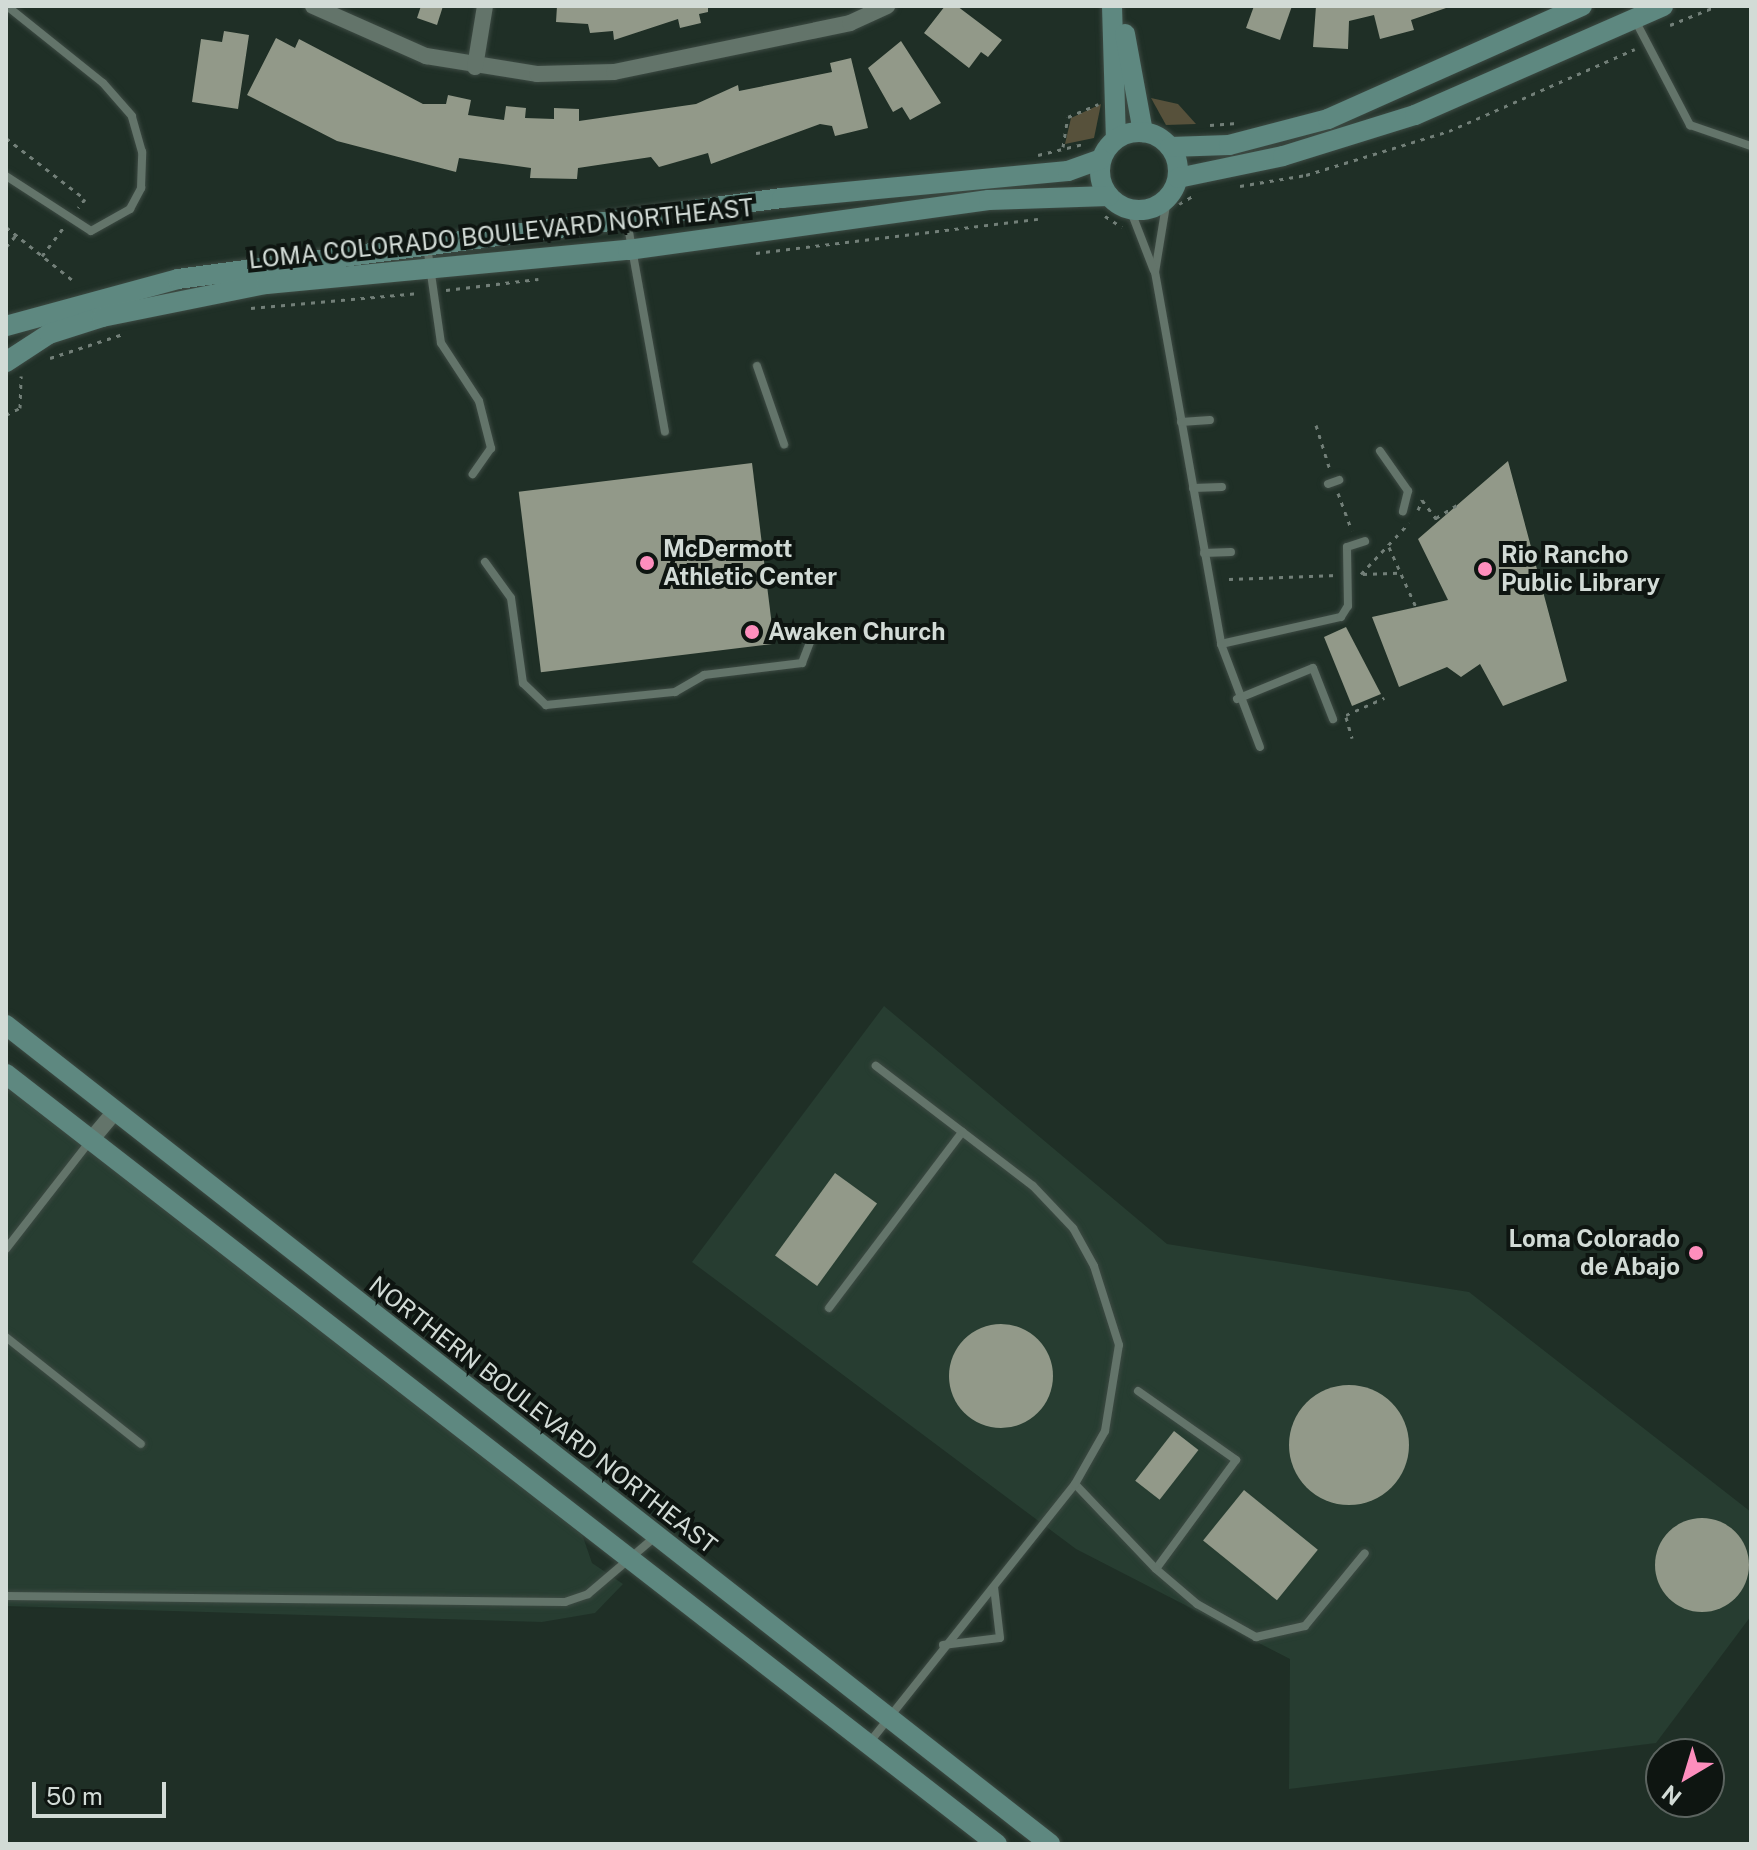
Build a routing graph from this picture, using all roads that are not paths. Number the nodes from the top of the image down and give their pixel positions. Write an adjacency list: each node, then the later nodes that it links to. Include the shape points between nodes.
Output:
1 (7, 6): 15 (lane, via 103,83 132,116 142,152 141,188 130,209 91,231)
2 (313, 6): 9 (street, via 426,56)
3 (485, 6): 9 (street)
4 (887, 6): 9 (street, via 850,23 614,72)
5 (1112, 6): 10 (street, via 1124,29); 11 (street)
6 (1582, 6): 13 (street, via 1328,119 1229,145)
7 (1663, 6): 8 (street)
8 (1635, 20): 12 (lane, via 1690,125); 16 (street, via 1415,115 1283,156)
9 (475, 67)
10 (1143, 132): 11 (street); 13 (street)
11 (1116, 139): 14 (street)
12 (1751, 146)
13 (1170, 147): 16 (street)
14 (1096, 151): 18 (street); 20 (street, LOMA COLORADO BOULEVARD NORTHEAST, via 1068,171)
15 (6, 176)
16 (1178, 178): 17 (street)
17 (1167, 199): 19 (street); 23 (lane)
18 (1105, 206): 19 (street); 22 (street, LOMA COLORADO BOULEVARD NORTHEAST, via 989,200)
19 (1130, 209): 23 (lane)
20 (626, 220): 21 (street, LOMA COLORADO BOULEVARD NORTHEAST); 22 (lane)
21 (427, 245): 24 (lane); 25 (street, LOMA COLORADO BOULEVARD NORTHEAST, via 178,279)
22 (628, 250): 24 (street, LOMA COLORADO BOULEVARD NORTHEAST); 30 (lane, via 660,375)
23 (1155, 272): 29 (lane)
24 (431, 282): 26 (street, LOMA COLORADO BOULEVARD NORTHEAST, via 266,284 102,317 49,334); 33 (lane, via 441,343 479,401 491,448)
25 (6, 326)
26 (16, 366)
27 (757, 366): 31 (lane)
28 (1210, 420): 29 (lane)
29 (1181, 422): 37 (lane)
30 (665, 432)
31 (784, 444)
32 (1380, 451): 38 (lane, via 1408,491)
33 (473, 474)
34 (1339, 480): 35 (lane)
35 (1328, 484)
36 (1222, 487): 37 (lane)
37 (1193, 488): 41 (lane)
38 (1403, 511)
39 (1365, 541): 44 (lane, via 1347,547 1348,606 1341,617)
40 (1231, 552): 41 (lane)
41 (1204, 553): 44 (lane)
42 (485, 562): 43 (lane, via 511,598 523,683 546,705 675,692 704,675 802,663)
43 (810, 642)
44 (1221, 644): 45 (lane)
45 (1237, 699): 46 (lane, via 1313,668); 47 (lane)
46 (1333, 719)
47 (1260, 747)
48 (6, 1025): 51 (street, NORTHERN BOULEVARD NORTHEAST)
49 (876, 1066): 52 (lane)
50 (6, 1074): 53 (street)
51 (115, 1111): 53 (street); 60 (street, NORTHERN BOULEVARD NORTHEAST)
52 (962, 1132): 55 (lane); 59 (lane, via 1033,1186 1073,1228 1094,1266 1119,1345 1105,1431)
53 (91, 1140): 54 (lane); 62 (street)
54 (6, 1249)
55 (829, 1308)
56 (6, 1337): 58 (lane)
57 (1138, 1391): 63 (lane, via 1236,1460)
58 (141, 1444)
59 (1075, 1484): 63 (lane); 64 (lane)
60 (656, 1536): 62 (lane); 67 (street, NORTHERN BOULEVARD NORTHEAST)
61 (1365, 1553): 63 (lane, via 1305,1626 1256,1637 1197,1604)
62 (631, 1558): 65 (lane, via 582,1598 565,1602); 68 (street)
63 (1156, 1569)
64 (994, 1587): 66 (lane); 66 (lane, via 1000,1638)
65 (6, 1596)
66 (943, 1645): 67 (lane)
67 (886, 1717): 68 (lane); 70 (street, NORTHERN BOULEVARD NORTHEAST)
68 (868, 1743): 69 (street)
69 (997, 1844)
70 (1050, 1844)

